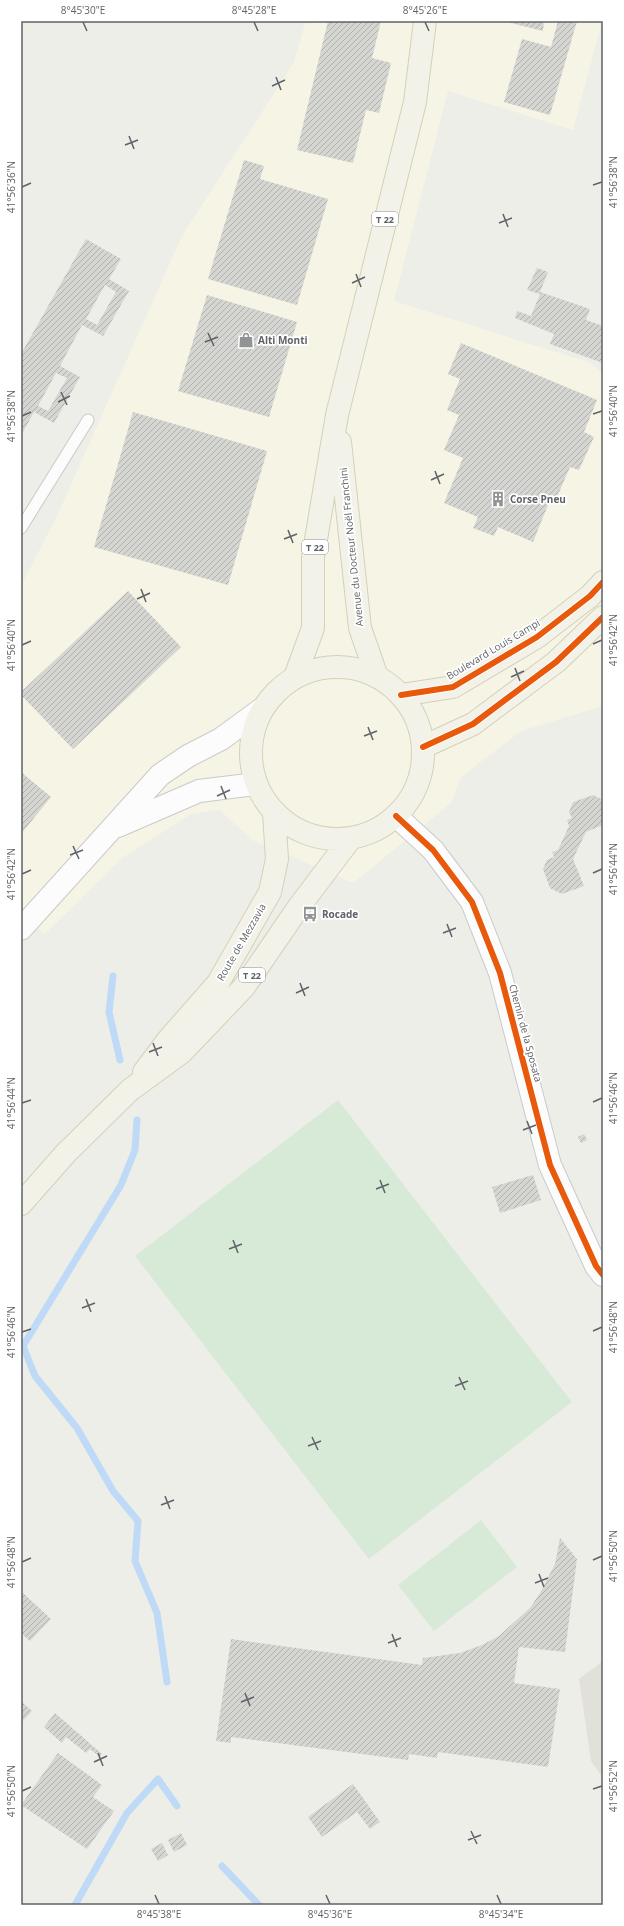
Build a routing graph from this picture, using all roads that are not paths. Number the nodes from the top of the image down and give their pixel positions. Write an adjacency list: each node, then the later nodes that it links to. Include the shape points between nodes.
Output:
1 (425, 21): 2 (main road, Avenue du Docteur Noël Franchini / T 22, via 415,102)
2 (337, 415): 7 (main road, Avenue du Docteur Noël Franchini / T 22, via 313,556 313,628); 8 (main road, Avenue du Docteur Noël Franchini / T 22, via 360,628)
3 (88, 420): 4 (lane)
4 (21, 528)
5 (603, 582): 9 (main road, Boulevard Louis Campi, via 590,596 537,637 453,687)
6 (603, 617): 11 (main road, via 556,662 473,724)
7 (295, 677): 8 (main road, via 316,669 339,667); 10 (main road, via 274,694)
8 (377, 677): 9 (main road)
9 (401, 695): 11 (main road, via 420,728)
10 (262, 709): 12 (main road, via 252,733 250,759); 15 (street, via 221,739 188,756 160,775)
11 (423, 748): 14 (main road, via 421,773 412,796)
12 (256, 784): 13 (main road); 15 (street, via 199,791)
13 (274, 813): 16 (main road, via 290,826 309,835 330,839); 18 (main road, Route de Mezzavia / T 22, via 277,859 270,892 218,983 168,1040)
14 (396, 816): 16 (main road, via 375,830); 20 (street, Chemin de la Sposata, via 433,850 472,902 500,973 550,1165 596,1266)
15 (110, 830): 17 (street)
16 (350, 838): 18 (main road, Route de Mezzavia / T 22, via 244,987 182,1052)
17 (21, 929)
18 (130, 1090): 19 (main road, Route de Mezzavia / T 22, via 66,1153)
19 (21, 1204)
20 (603, 1275)

